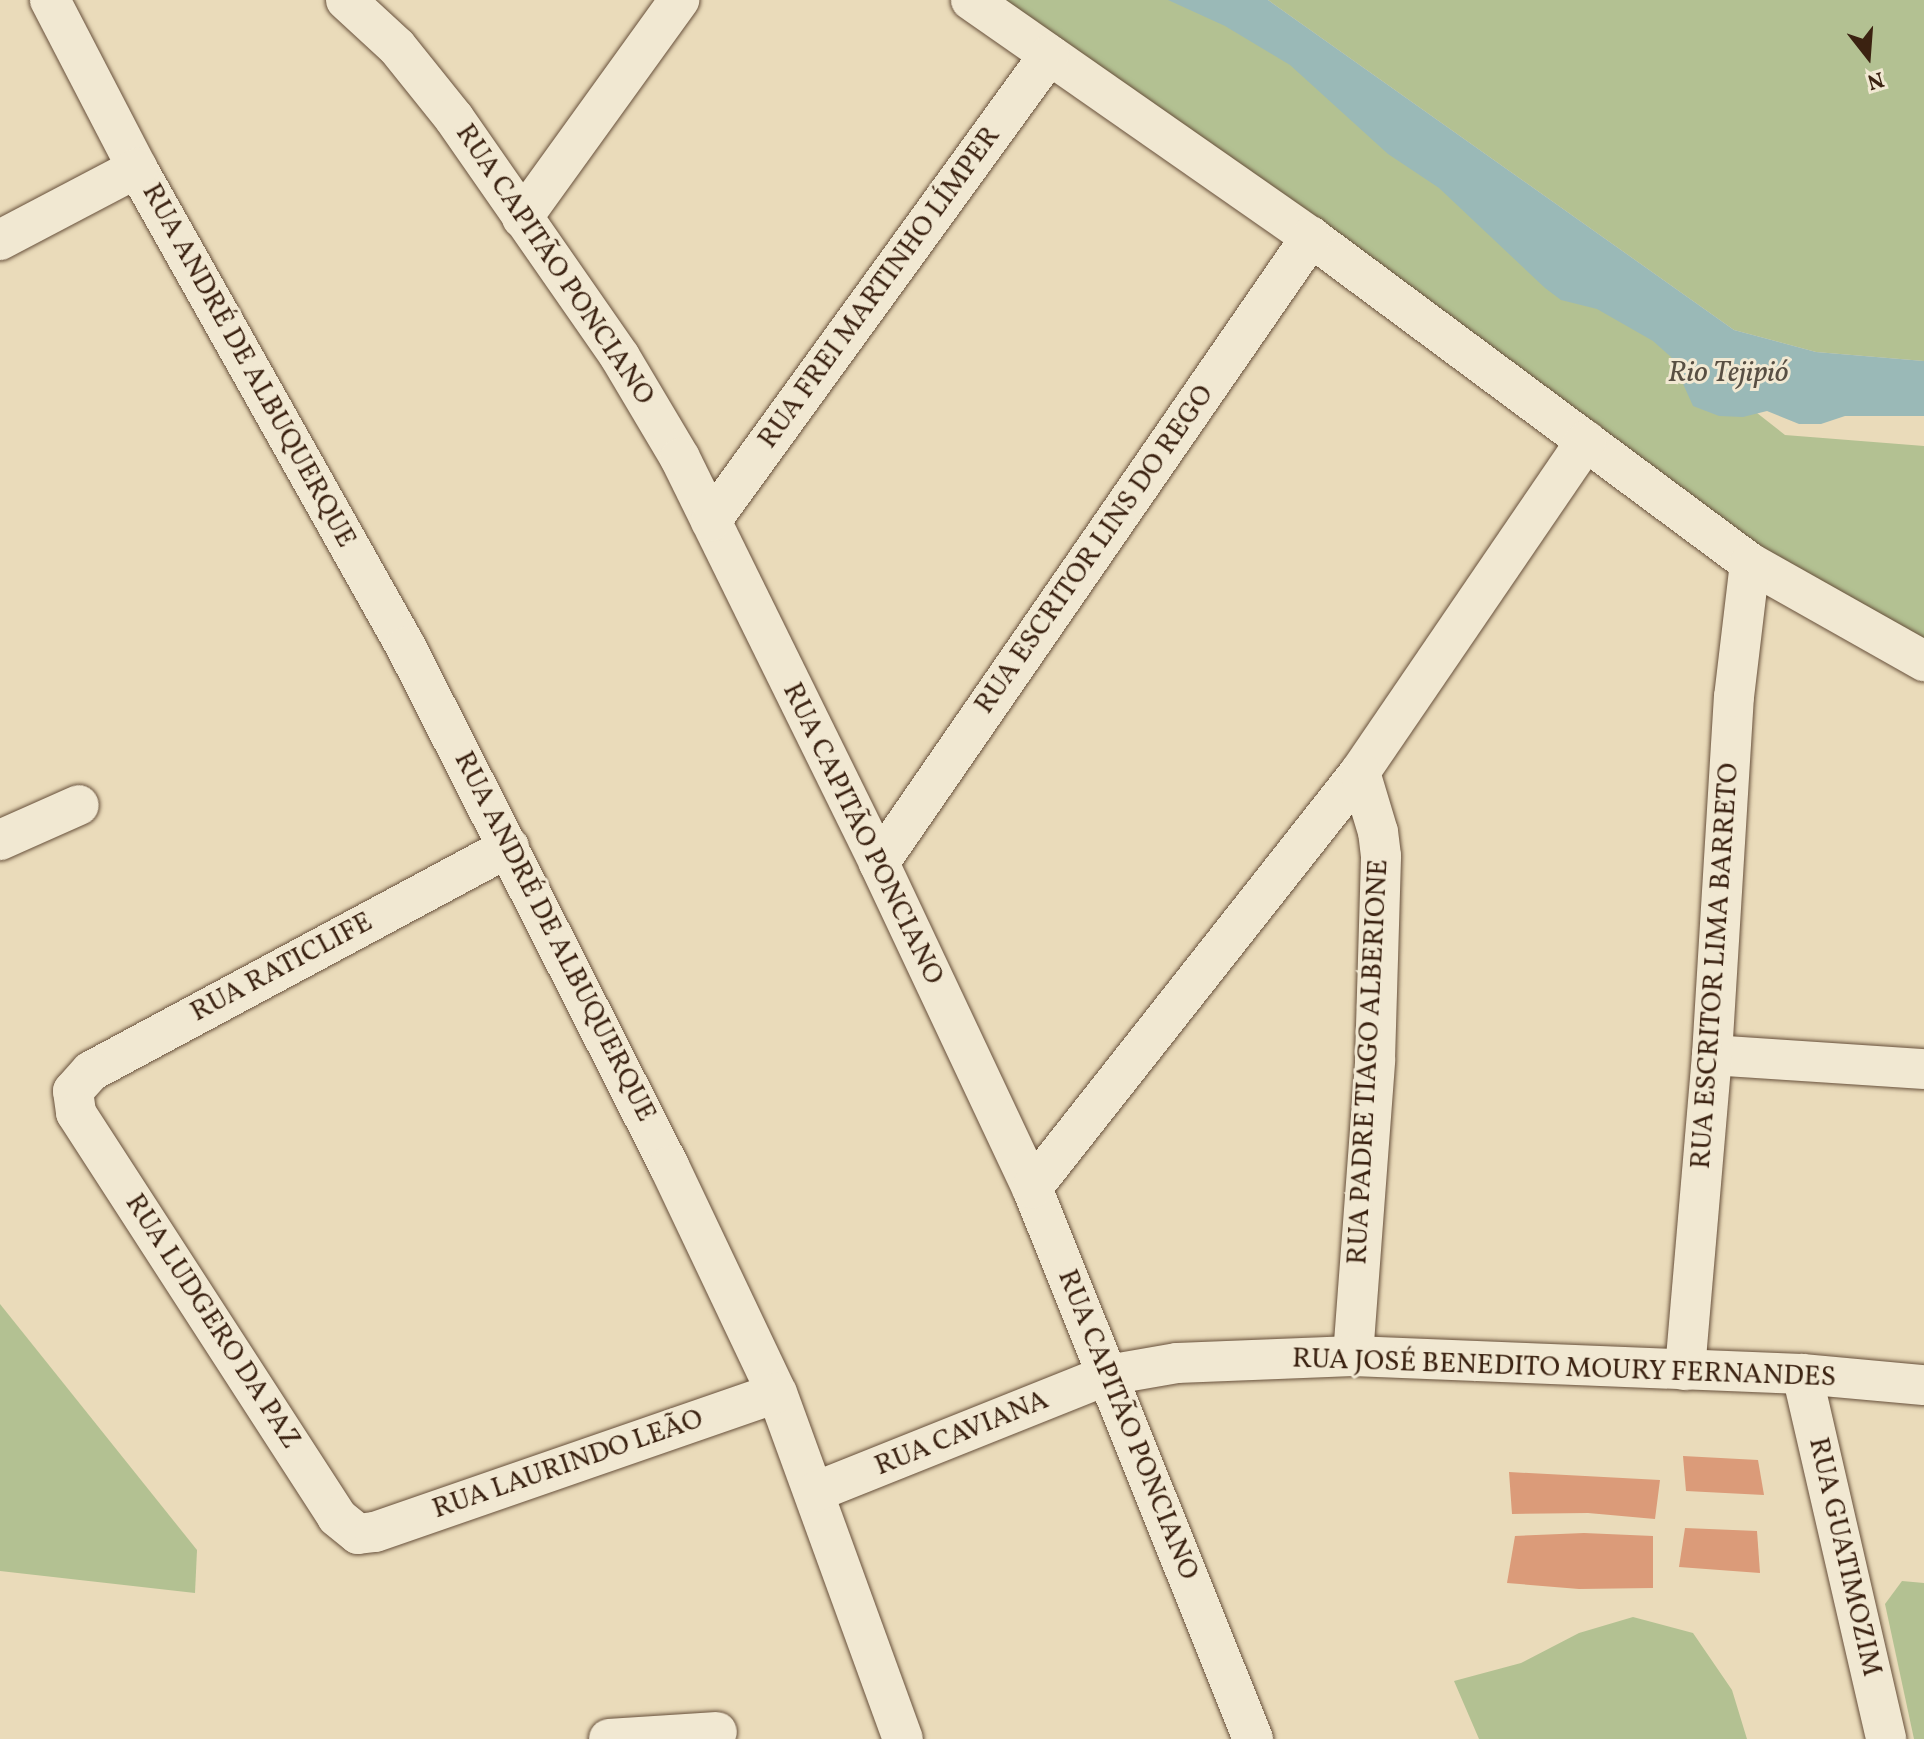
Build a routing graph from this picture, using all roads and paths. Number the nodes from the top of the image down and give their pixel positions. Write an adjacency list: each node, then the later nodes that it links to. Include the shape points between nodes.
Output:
1 (50, 0): 6 (street, RUA ANDRÉ DE ALBUQUERQUE)
2 (346, 0): 7 (street, RUA CAPITÃO PONCIANO, via 397,47 454,118)
3 (679, 0): 7 (street)
4 (971, 0): 5 (street)
5 (1049, 55): 8 (street); 11 (street, RUA FREI MARTINHO LÍMPER)
6 (137, 168): 9 (street, RUA ANDRÉ DE ALBUQUERQUE); 17 (street, RUA ANDRÉ DE ALBUQUERQUE, via 406,647)
7 (522, 218): 11 (street, RUA CAPITÃO PONCIANO, via 620,357)
8 (1311, 237): 10 (street); 18 (street, RUA ESCRITOR LINS DO REGO)
9 (0, 240)
10 (1586, 441): 12 (street); 14 (street)
11 (711, 521): 18 (street, RUA CAPITÃO PONCIANO)
12 (1750, 563): 13 (street); 19 (street, RUA ESCRITOR LIMA BARRETO, via 1734,697)
13 (1924, 661)
14 (1360, 772): 22 (street); 23 (street, RUA PADRE TIAGO ALBERIONE, via 1381,856 1375,1060)
15 (79, 805): 16 (street)
16 (0, 840)
17 (509, 847): 21 (street, RUA RATICLIFE, via 91,1071 77,1083); 28 (street, RUA ANDRÉ DE ALBUQUERQUE)
18 (879, 863): 22 (street, RUA CAPITÃO PONCIANO)
19 (1712, 1055): 20 (street); 24 (street, RUA ESCRITOR LIMA BARRETO)
20 (1924, 1069)
21 (73, 1104): 30 (street, RUA LUDGERO DA PAZ, via 337,1517)
22 (1032, 1188): 26 (street, RUA CAPITÃO PONCIANO)
23 (1353, 1356): 24 (street, RUA JOSÉ BENEDITO MOURY FERNANDES); 26 (street, RUA JOSÉ BENEDITO MOURY FERNANDES, via 1177,1363)
24 (1685, 1370): 25 (street, RUA JOSÉ BENEDITO MOURY FERNANDES)
25 (1802, 1374): 27 (street, RUA JOSÉ BENEDITO MOURY FERNANDES); 35 (street, RUA GUATIMOZIM)
26 (1108, 1375): 29 (street, RUA CAVIANA); 34 (street, RUA CAPITÃO PONCIANO)
27 (1924, 1385)
28 (777, 1393): 29 (street, RUA ANDRÉ DE ALBUQUERQUE); 30 (street, RUA LAURINDO LEÃO)
29 (815, 1492): 33 (street, RUA ANDRÉ DE ALBUQUERQUE)
30 (358, 1534)
31 (717, 1732): 32 (street)
32 (609, 1739)
33 (903, 1739)
34 (1253, 1739)
35 (1886, 1739)

